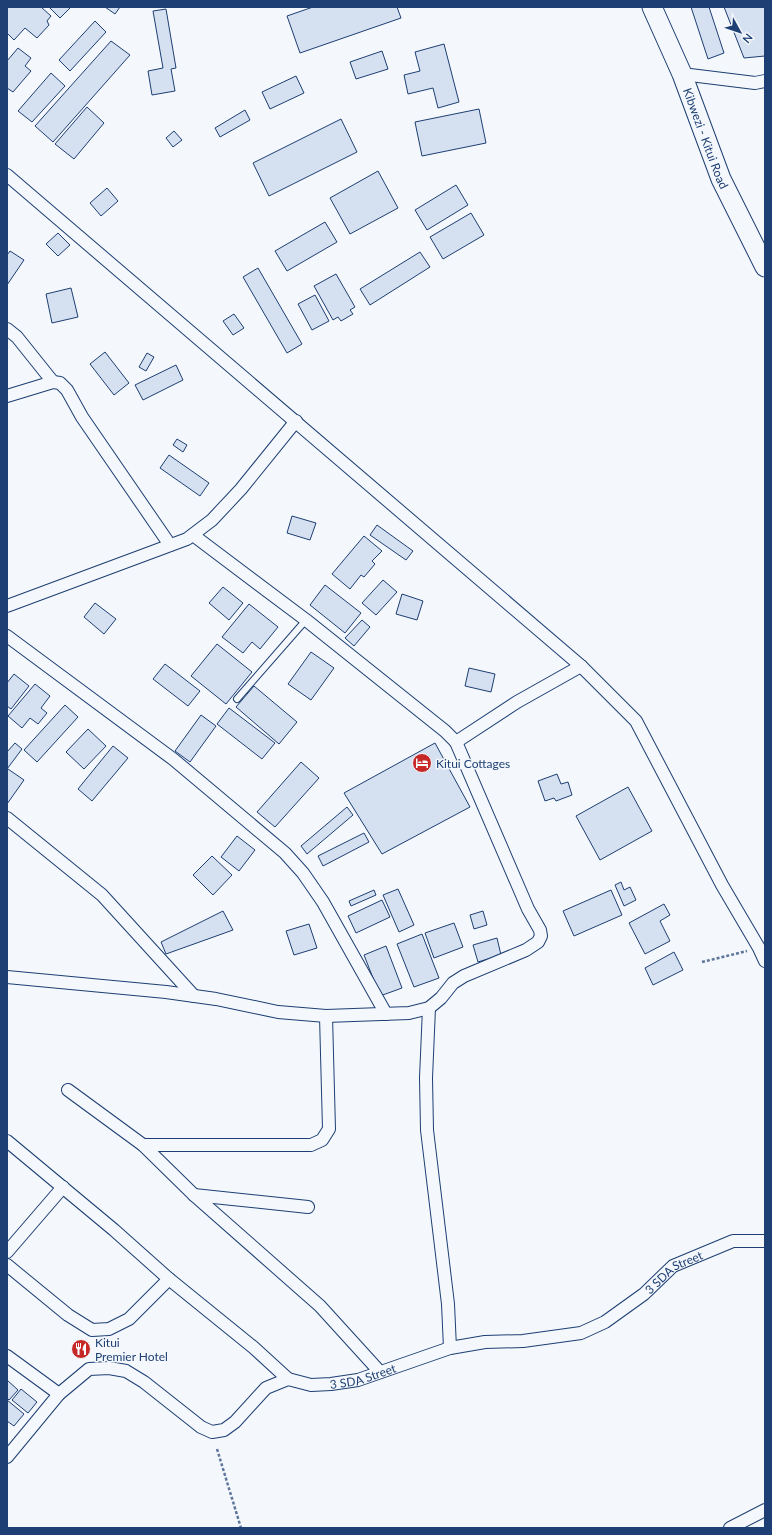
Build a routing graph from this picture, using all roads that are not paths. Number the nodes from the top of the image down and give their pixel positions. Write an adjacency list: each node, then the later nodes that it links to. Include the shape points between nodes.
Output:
1 (652, 7): 2 (main road, Kibwezi - Kitui Road)
2 (682, 74): 3 (street, via 755,83); 5 (main road, Kibwezi - Kitui Road, via 721,179)
3 (765, 81)
4 (7, 175): 9 (street)
5 (765, 267)
6 (7, 329): 7 (street, via 17,337)
7 (53, 382): 8 (street); 11 (street, via 60,383 67,390 82,417)
8 (7, 396)
9 (296, 421): 10 (street, via 241,490 212,520); 15 (street)
10 (193, 535): 11 (street); 13 (street)
11 (170, 545): 12 (street)
12 (7, 606)
13 (306, 620): 16 (lane); 17 (street)
14 (7, 636): 23 (street, via 173,759 284,853 303,873 323,902)
15 (581, 666): 17 (street, via 517,702); 19 (street, via 636,721)
16 (237, 700)
17 (456, 742): 22 (street, via 542,936 526,950 453,983)
18 (7, 818): 21 (street, via 102,895)
19 (765, 962)
20 (7, 977): 21 (street)
21 (194, 996): 24 (street, via 278,1012)
22 (429, 1008): 23 (street, via 409,1013); 35 (street, via 427,1130 448,1304)
23 (386, 1014): 24 (street)
24 (326, 1016): 27 (street, via 329,1129 322,1140 311,1145)
25 (68, 1090): 27 (street)
26 (7, 1141): 28 (street)
27 (143, 1145): 29 (street)
28 (63, 1187): 32 (street); 34 (street)
29 (194, 1195): 30 (street); 37 (street, via 320,1306)
30 (308, 1207)
31 (765, 1241): 35 (street, 3 SDA Street, via 733,1241 673,1266 644,1294 605,1322 581,1333)
32 (7, 1252)
33 (7, 1266): 34 (street, via 68,1315 92,1330 109,1329 128,1319)
34 (169, 1279): 38 (street)
35 (450, 1348): 37 (street, 3 SDA Street)
36 (7, 1356): 39 (street)
37 (380, 1372): 38 (street, 3 SDA Street, via 358,1380 331,1384 312,1385)
38 (288, 1379): 39 (street, via 266,1388 235,1422 224,1430 212,1432 201,1427 126,1371 108,1368 89,1370)
39 (59, 1394): 40 (street)
40 (7, 1457)
41 (765, 1510): 42 (street)
42 (730, 1528)

